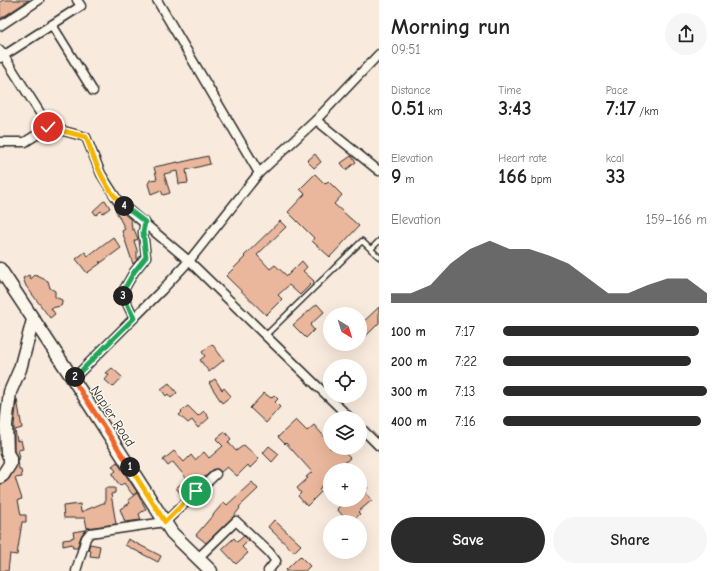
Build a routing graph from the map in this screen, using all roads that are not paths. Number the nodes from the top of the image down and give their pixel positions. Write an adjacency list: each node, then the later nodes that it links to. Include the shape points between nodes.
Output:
1 (39, 0): 5 (street)
2 (77, 0): 4 (street, via 81,6)
3 (157, 0): 13 (street)
4 (52, 25): 6 (street); 8 (street)
5 (0, 26)
6 (1, 54): 10 (street)
7 (379, 54): 9 (street)
8 (93, 91)
9 (316, 120): 12 (street); 13 (street)
10 (48, 127): 11 (street, via 25,142); 14 (street, via 86,137 101,174 118,201)
11 (0, 142)
12 (379, 171)
13 (259, 172): 18 (street)
14 (145, 222): 18 (street); 20 (street, via 143,232 146,257 122,293)
15 (379, 241): 16 (lane)
16 (371, 249): 17 (lane); 22 (lane, via 362,241)
17 (379, 257)
18 (189, 261): 20 (street); 22 (street)
19 (0, 269): 21 (street, Napier Road)
20 (134, 318): 23 (street)
21 (33, 320): 23 (street, Napier Road); 24 (street, via 20,369)
22 (264, 336): 25 (street)
23 (73, 379): 30 (street, Napier Road)
24 (5, 397): 29 (street, via 7,453 10,464)
25 (343, 411)
26 (367, 434): 27 (street)
27 (379, 446)
28 (216, 474): 30 (street)
29 (0, 477)
30 (165, 522): 31 (street, Napier Road, via 172,533); 32 (street, via 90,533 86,538)
31 (198, 558): 33 (street, Napier Road); 34 (street, via 236,521 276,561)
32 (76, 571)
33 (211, 571)
34 (268, 571)

